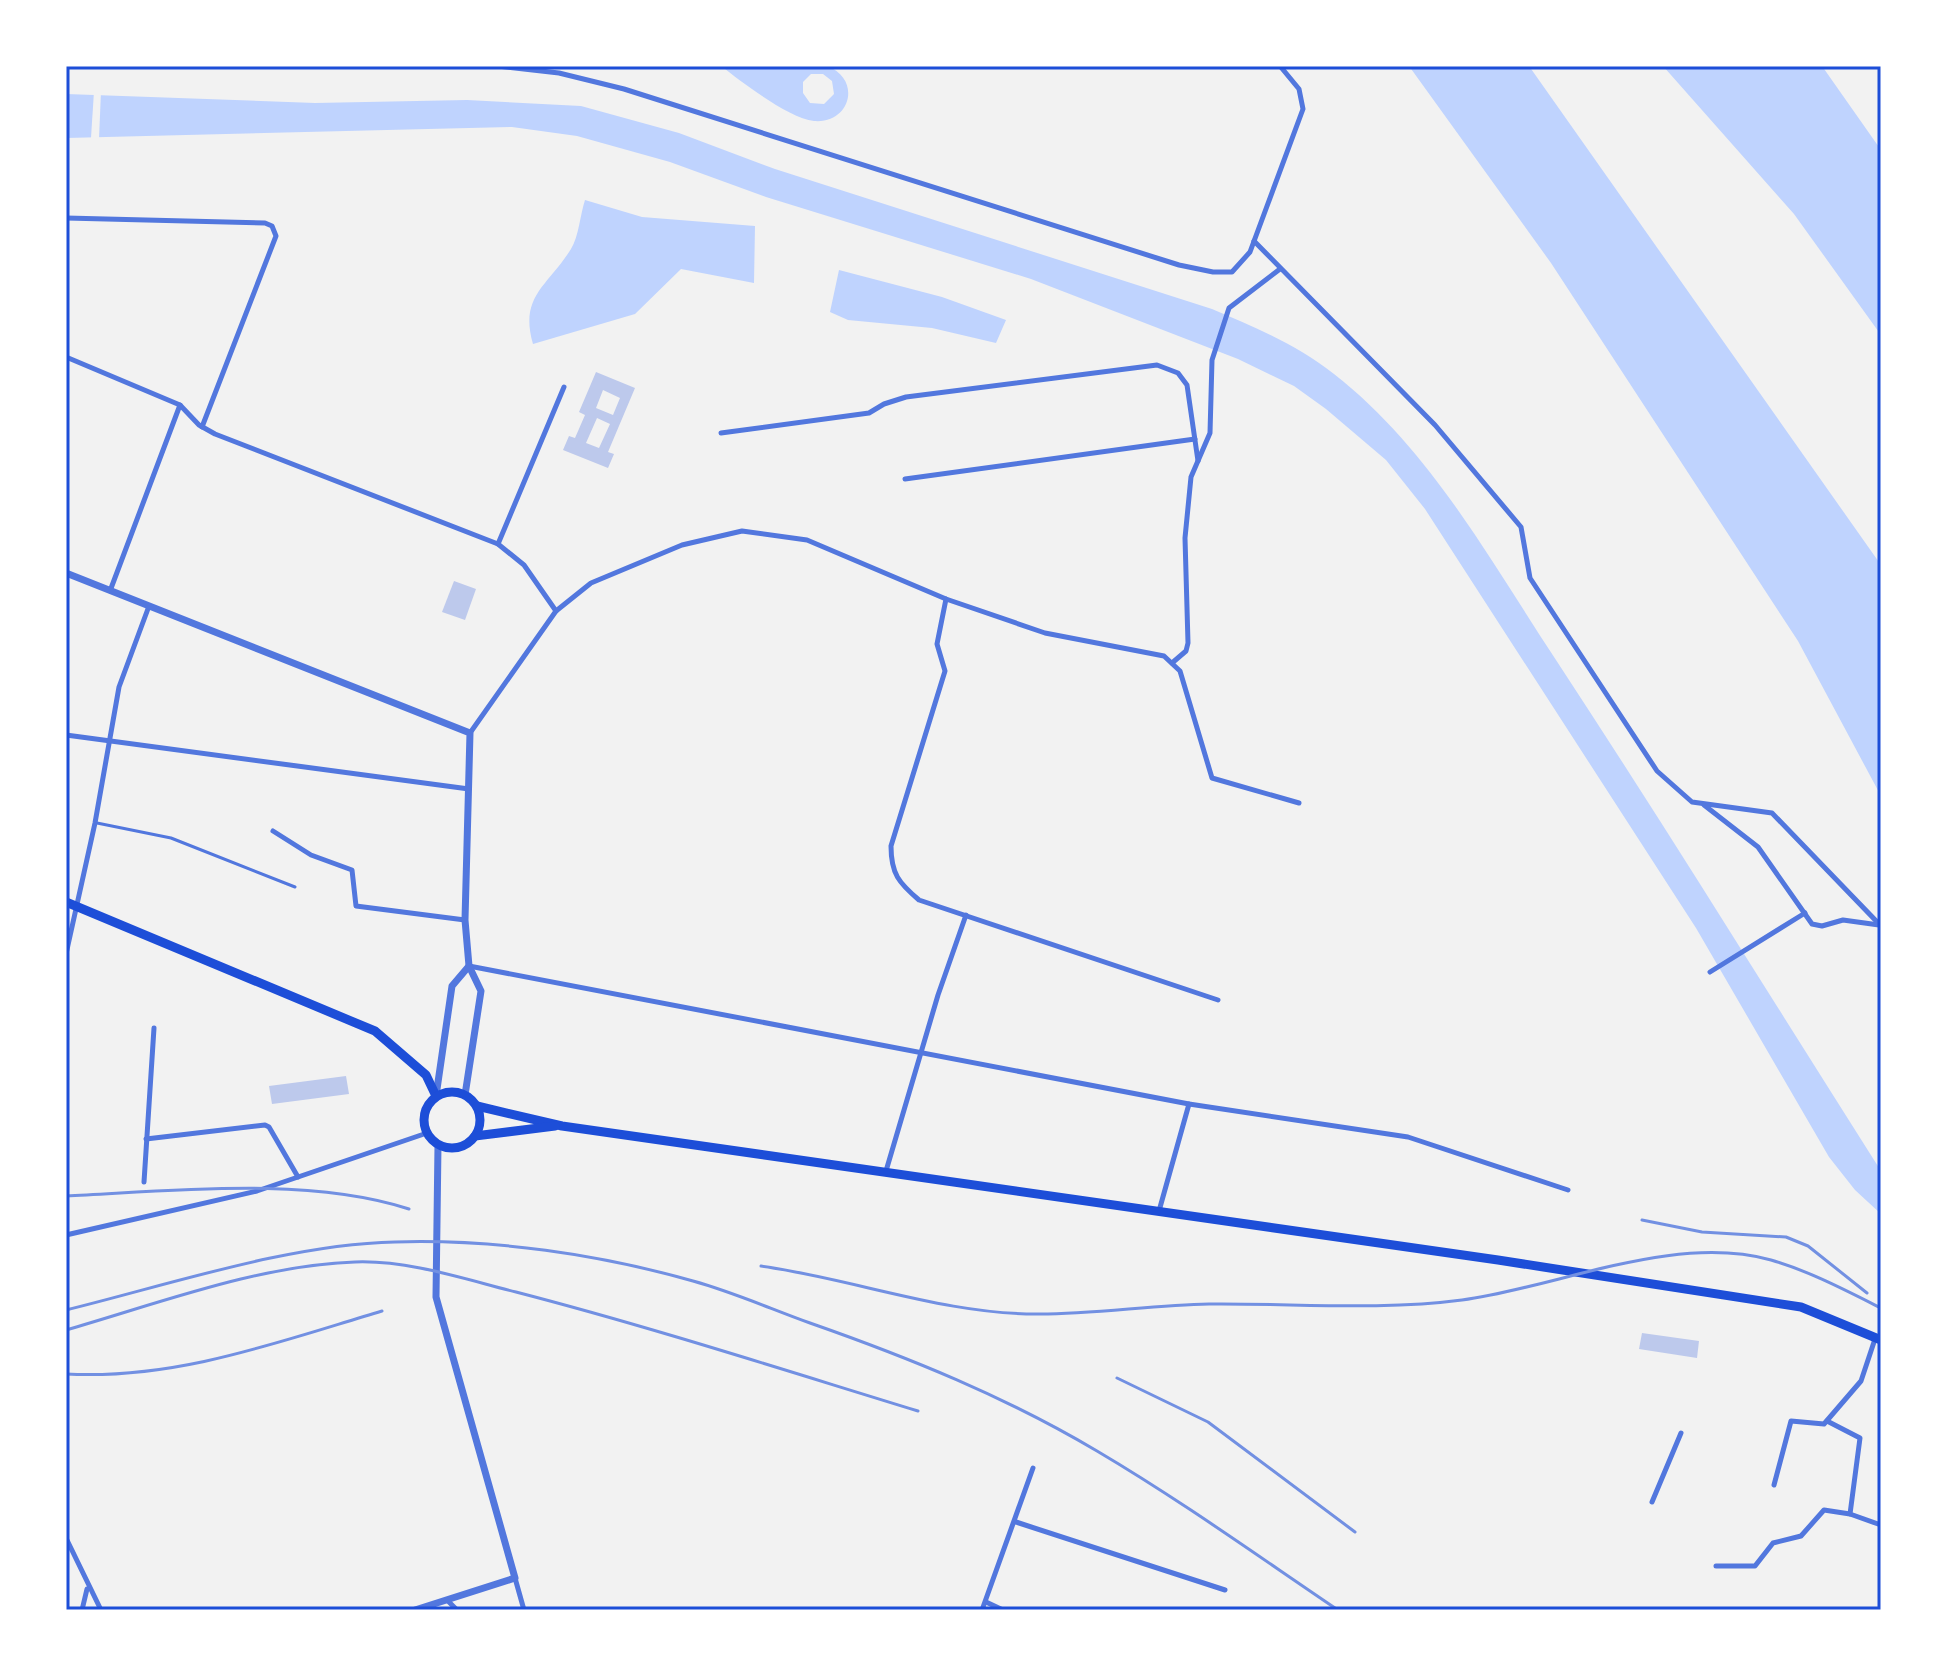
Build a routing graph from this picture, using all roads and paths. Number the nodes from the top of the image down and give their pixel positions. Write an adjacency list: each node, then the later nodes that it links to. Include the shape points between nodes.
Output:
1 (498, 66): 4 (street, via 559,73 624,89 1179,265 1232,272)
2 (1280, 66): 4 (street, via 1299,89 1303,109)
3 (66, 218): 9 (street, via 272,226 276,236)
4 (1254, 241): 5 (street)
5 (1280, 269): 12 (street, via 1229,308 1212,360 1210,433); 26 (street, via 1435,425 1521,527 1530,578 1657,771 1692,802)
6 (66, 357): 8 (street)
7 (564, 387): 14 (street)
8 (180, 405): 9 (street); 16 (street)
9 (202, 427): 14 (street)
10 (721, 433): 11 (street, via 869,413 906,397 1145,364 1171,368 1183,377)
11 (1195, 439): 12 (street); 13 (street)
12 (1198, 461): 20 (street, via 1191,477 1185,538 1188,643)
13 (905, 479)
14 (498, 544): 19 (street, via 524,565)
15 (66, 573): 16 (street)
16 (110, 591): 18 (street)
17 (946, 599): 19 (street, via 807,540 742,531 633,563 591,583); 20 (street, via 1045,633 1148,650); 33 (street, via 937,644 945,671 891,846 891,865 896,880 919,900)
18 (150, 606): 21 (street); 23 (street, via 124,668)
19 (556, 611): 21 (street)
20 (1172, 663): 25 (street, via 1180,671 1212,778)
21 (470, 733): 24 (street)
22 (66, 735): 23 (street)
23 (109, 743): 24 (street); 27 (street)
24 (470, 789): 34 (street)
25 (1299, 803)
26 (1702, 804): 32 (street, via 1758,847); 35 (street, via 1772,813)
27 (95, 823): 29 (lane, via 171,838); 31 (street)
28 (273, 831): 34 (street, via 311,855 352,870 356,906)
29 (295, 887)
30 (66, 902): 31 (main road)
31 (78, 907): 36 (street); 43 (main road, via 375,1031 426,1075)
32 (1805, 913): 35 (street, via 1812,924 1822,926 1843,920); 38 (street)
33 (966, 915): 39 (street); 41 (street)
34 (465, 920): 37 (street)
35 (1881, 925)
36 (66, 954)
37 (469, 966): 41 (street); 42 (street, via 481,991); 43 (street, via 452,986)
38 (1710, 972)
39 (1218, 1000)
40 (154, 1028): 49 (street)
41 (921, 1053): 44 (street); 51 (street)
42 (465, 1095): 43 (main road, via 451,1091); 45 (main road)
43 (436, 1096): 47 (main road, via 425,1109)
44 (1189, 1104): 54 (street, via 1408,1137); 55 (street)
45 (477, 1106): 46 (main road); 48 (main road)
46 (562, 1126): 48 (main road); 51 (main road)
47 (427, 1133): 50 (main road); 52 (street)
48 (475, 1136): 50 (main road, via 460,1147)
49 (146, 1139): 52 (street, via 265,1125); 53 (street)
50 (438, 1145): 68 (street, via 436,1297)
51 (886, 1171): 55 (main road)
52 (298, 1177): 56 (street)
53 (144, 1182)
54 (1568, 1190)
55 (1159, 1211): 57 (main road, via 1801,1307)
56 (66, 1235)
57 (1878, 1339): 58 (street, via 1861,1381)
58 (1827, 1421): 61 (street, via 1791,1421); 63 (street, via 1860,1438)
59 (1681, 1433): 62 (street)
60 (1033, 1468): 64 (street)
61 (1774, 1485)
62 (1652, 1502)
63 (1850, 1514): 65 (street); 67 (street, via 1824,1510 1801,1536 1773,1543 1755,1566)
64 (1016, 1522): 70 (street); 72 (street)
65 (1881, 1525)
66 (66, 1538): 69 (street)
67 (1716, 1566)
68 (515, 1578): 71 (street); 77 (street)
69 (86, 1584): 73 (street); 74 (street)
70 (1225, 1590)
71 (448, 1601): 75 (street); 76 (street)
72 (986, 1602): 78 (street); 79 (street)
73 (82, 1610)
74 (101, 1610)
75 (415, 1610)
76 (457, 1610)
77 (524, 1610)
78 (982, 1610)
79 (1003, 1610)

